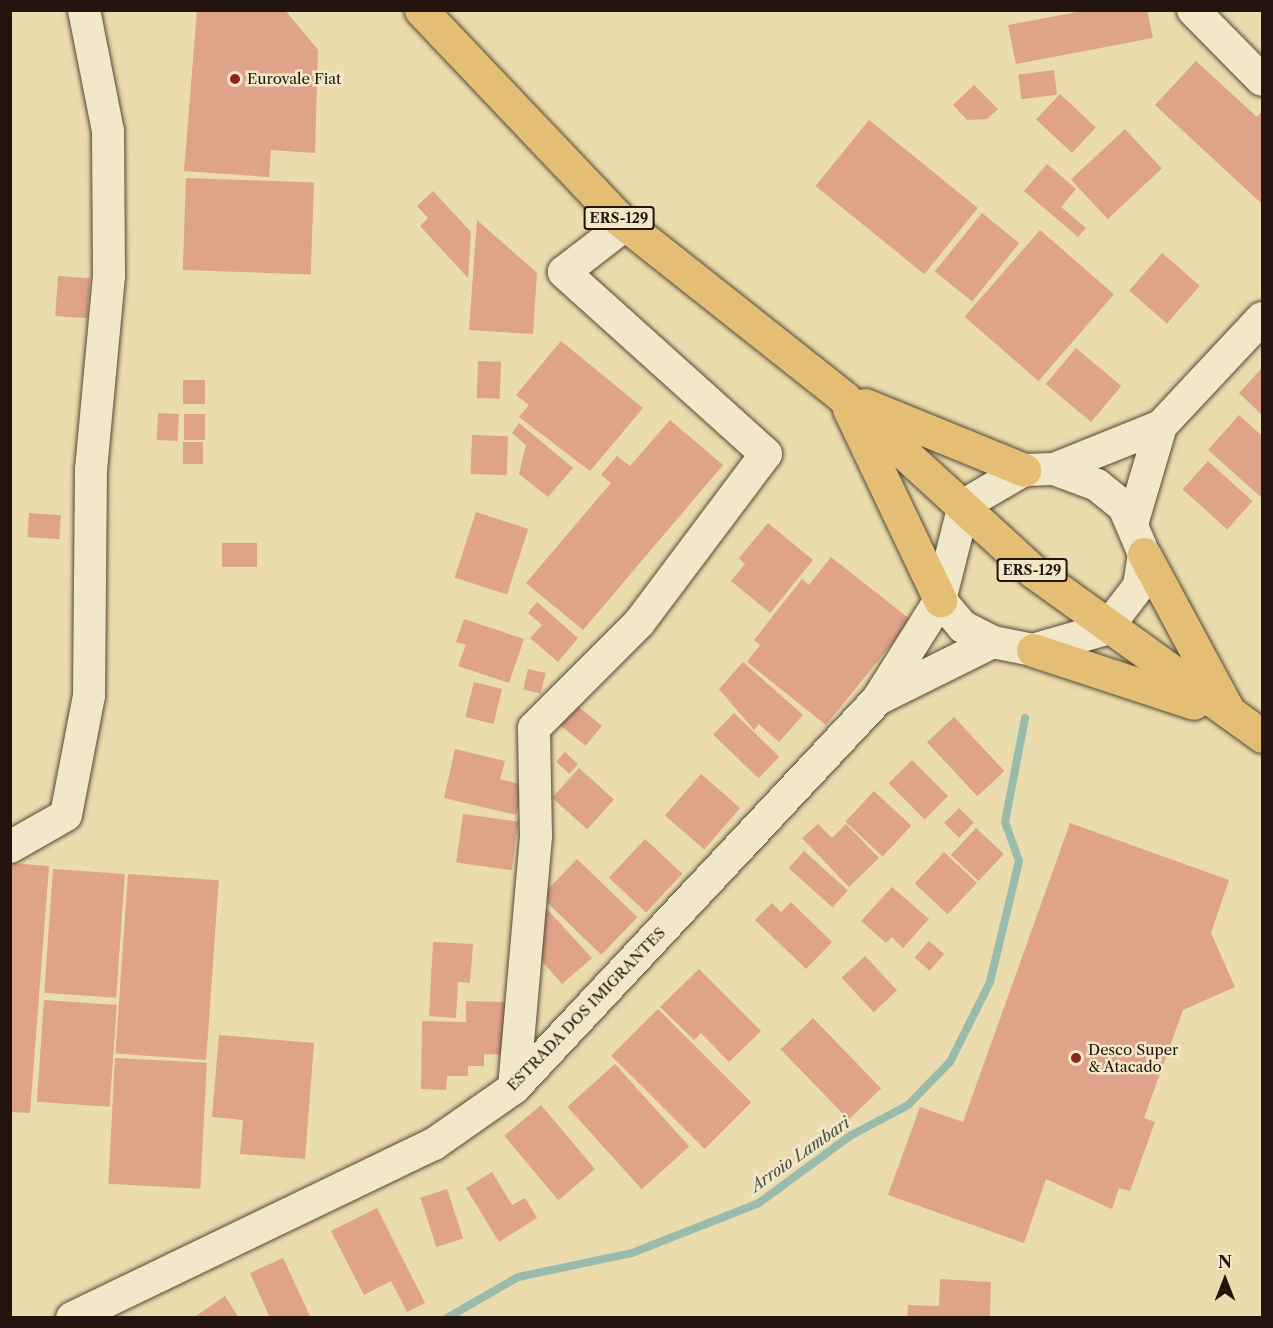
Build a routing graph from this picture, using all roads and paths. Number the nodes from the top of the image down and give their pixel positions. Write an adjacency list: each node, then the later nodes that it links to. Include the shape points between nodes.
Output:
1 (84, 10): 20 (street, via 108,132 109,265 91,470 89,696 66,815)
2 (421, 10): 5 (main road, ERS-129)
3 (1193, 10): 4 (street)
4 (1255, 69)
5 (626, 224): 7 (main road, ERS-129); 21 (street, via 564,272 766,454 639,623 534,728 536,836)
6 (1263, 318): 8 (street)
7 (843, 397): 9 (main road); 10 (main road, ERS-129); 13 (main road)
8 (1161, 426): 9 (street); 11 (street)
9 (1039, 470): 10 (street); 11 (street, via 1097,485)
10 (964, 505): 13 (street, via 951,544); 14 (main road, ERS-129, via 1034,572)
11 (1133, 521): 12 (street)
12 (1144, 554): 14 (street, via 1139,586); 18 (main road)
13 (940, 600): 15 (street, via 963,627); 17 (street, ESTRADA DOS IMIGRANTES)
14 (1106, 629): 16 (street); 18 (main road, ERS-129)
15 (993, 642): 16 (street); 17 (street, ESTRADA DOS IMIGRANTES)
16 (1033, 650): 18 (main road)
17 (878, 699): 21 (street, ESTRADA DOS IMIGRANTES)
18 (1230, 714): 19 (main road, ERS-129)
19 (1263, 736)
20 (10, 847)
21 (514, 1088): 22 (street, ESTRADA DOS IMIGRANTES, via 434,1144)
22 (72, 1317)

